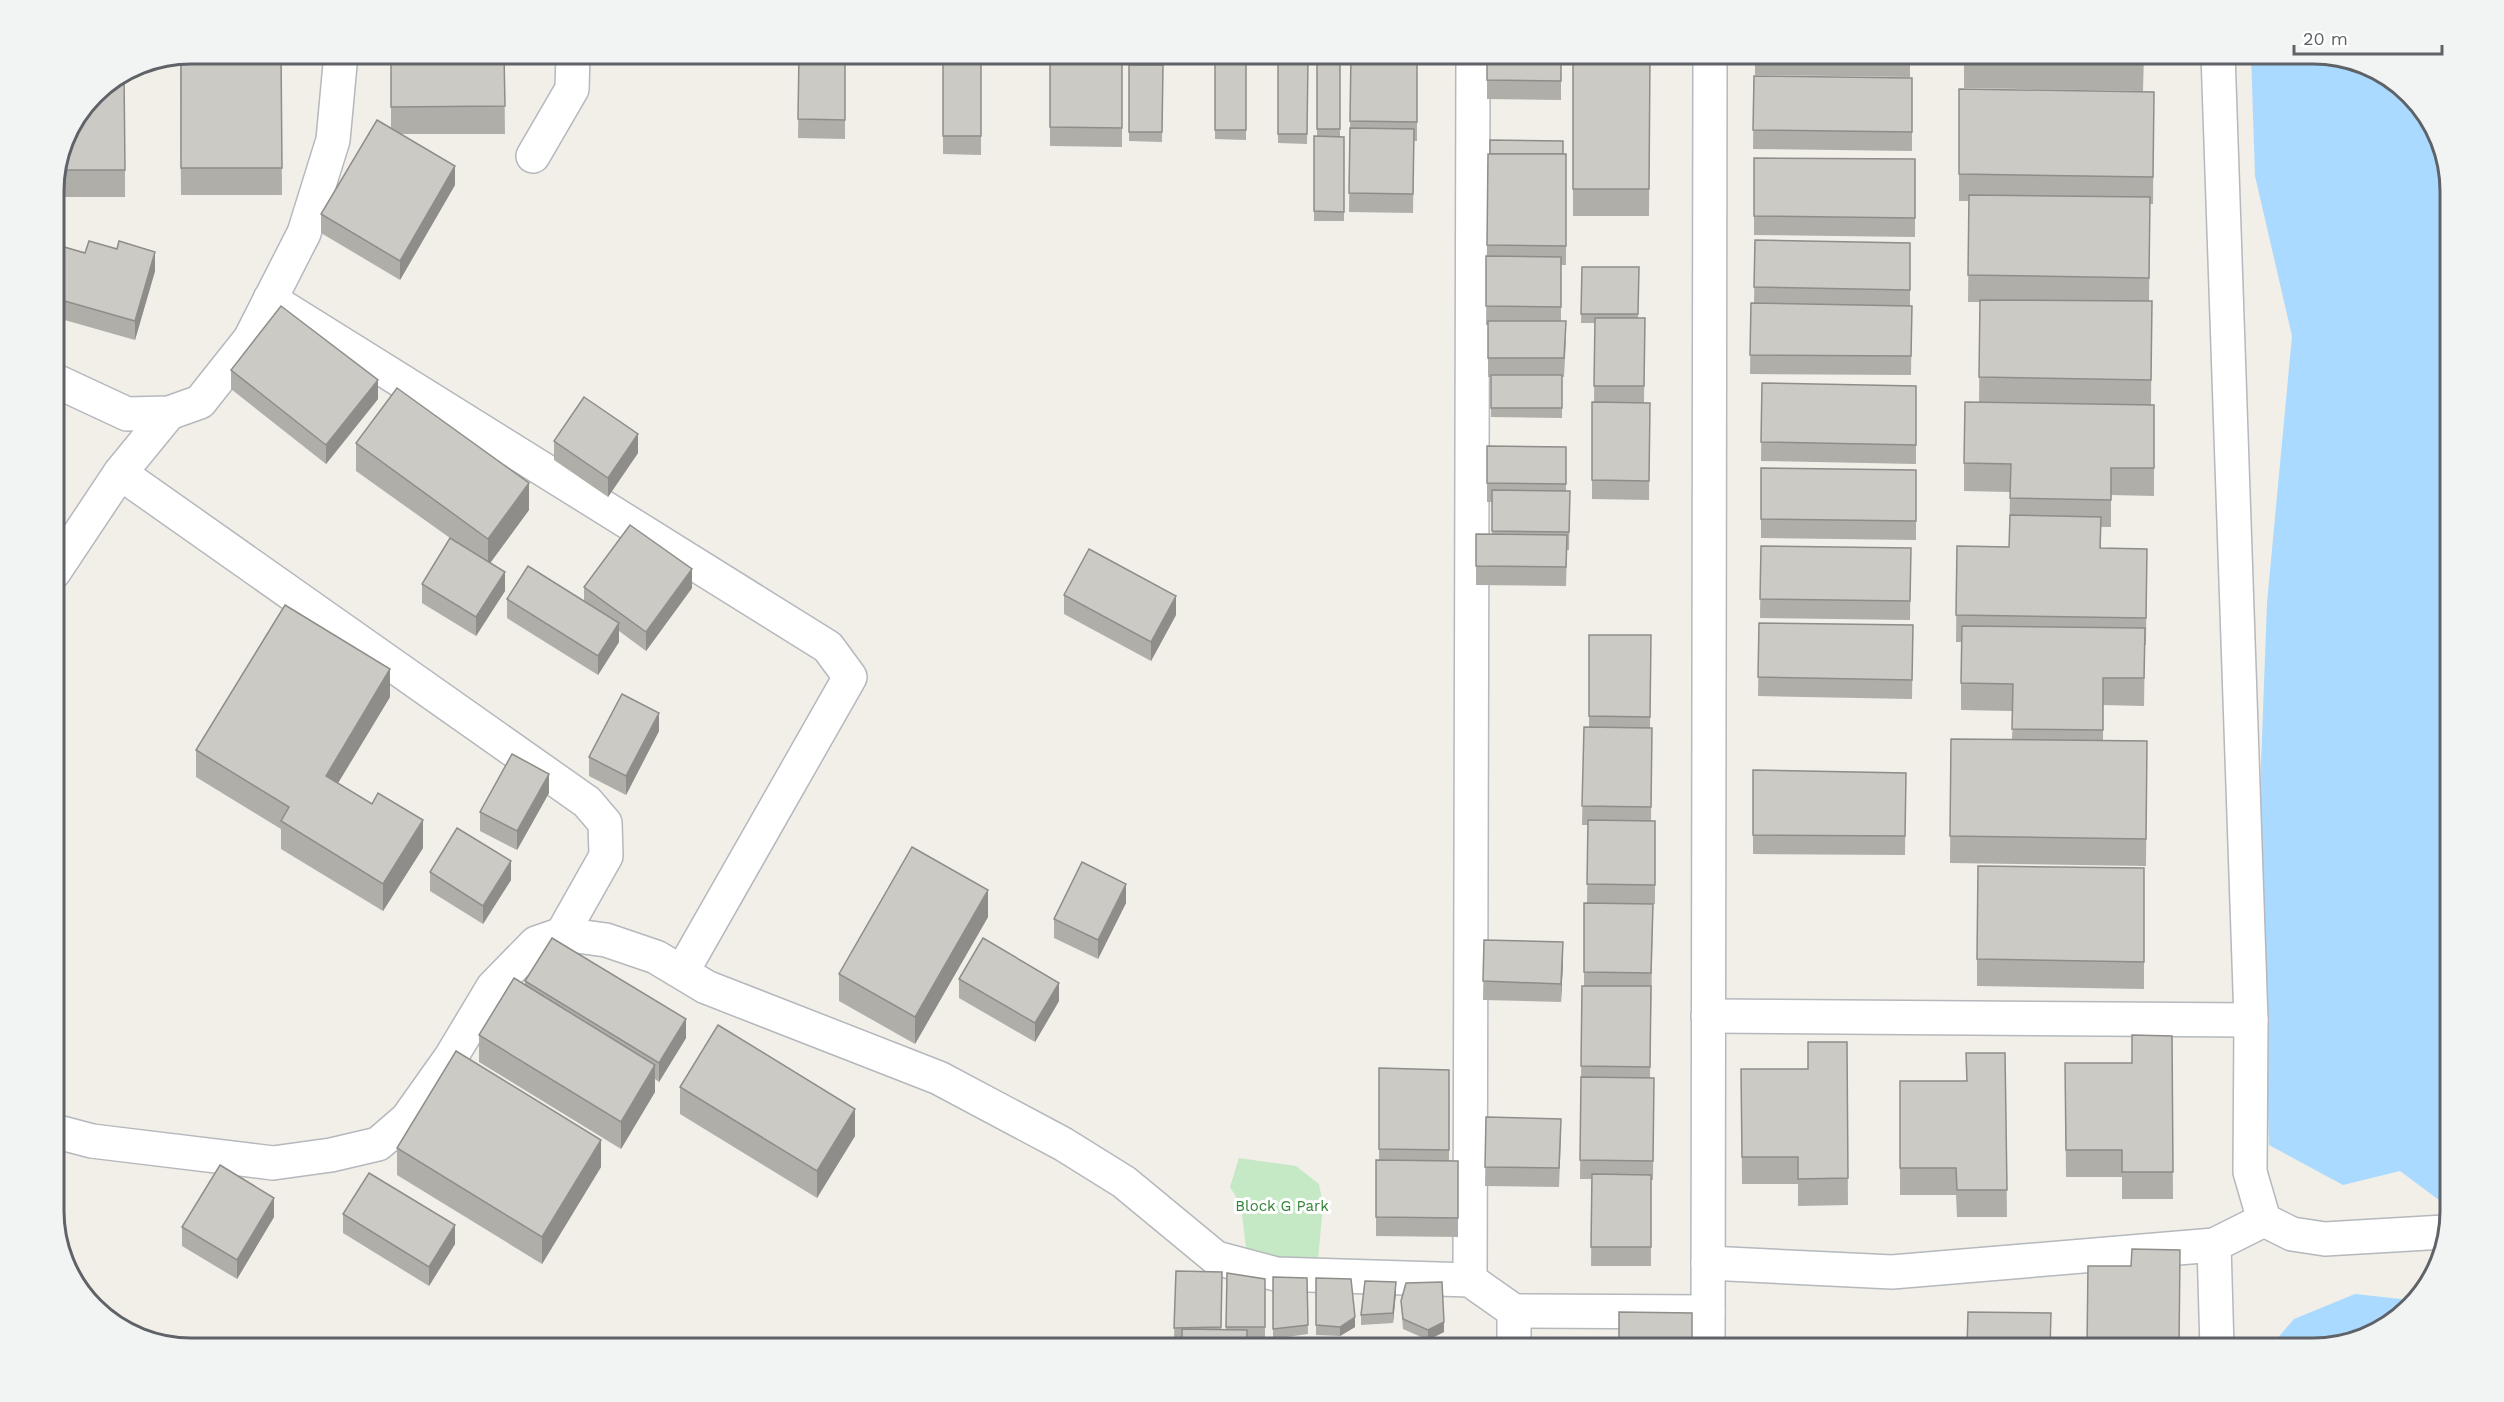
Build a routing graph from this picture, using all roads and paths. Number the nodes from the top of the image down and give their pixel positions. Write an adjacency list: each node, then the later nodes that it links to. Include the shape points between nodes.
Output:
1 (340, 64): 7 (street, via 333,140 304,233)
2 (573, 64): 6 (street, via 572,89)
3 (1473, 64): 21 (street)
4 (1710, 64): 14 (street)
5 (2218, 64): 15 (street)
6 (533, 156)
7 (270, 299): 9 (street, via 250,339 200,402); 13 (street, via 828,647 850,677)
8 (65, 385): 9 (street, via 128,414)
9 (169, 413): 10 (street)
10 (120, 473): 11 (street); 12 (street, via 587,802 605,823 606,856)
11 (65, 556)
12 (562, 934): 13 (street, via 606,939 656,957); 16 (street, via 536,943 493,987 451,1057 407,1119 378,1144 273,1163 92,1141)
13 (682, 972): 21 (street, via 706,987 939,1078 1063,1144 1124,1182 1216,1258 1276,1274)
14 (1708, 1016): 15 (street); 20 (street)
15 (2251, 1020): 17 (street, via 2250,1172)
16 (65, 1134)
17 (2264, 1220): 18 (street, via 2292,1234 2325,1239); 19 (street)
18 (2437, 1232)
19 (2214, 1245): 20 (street, via 1892,1272); 26 (street)
20 (1708, 1263): 23 (street)
21 (1470, 1280): 22 (street)
22 (1514, 1311): 23 (street); 24 (street)
23 (1708, 1312): 25 (street)
24 (1514, 1338)
25 (1708, 1338)
26 (2217, 1338)

